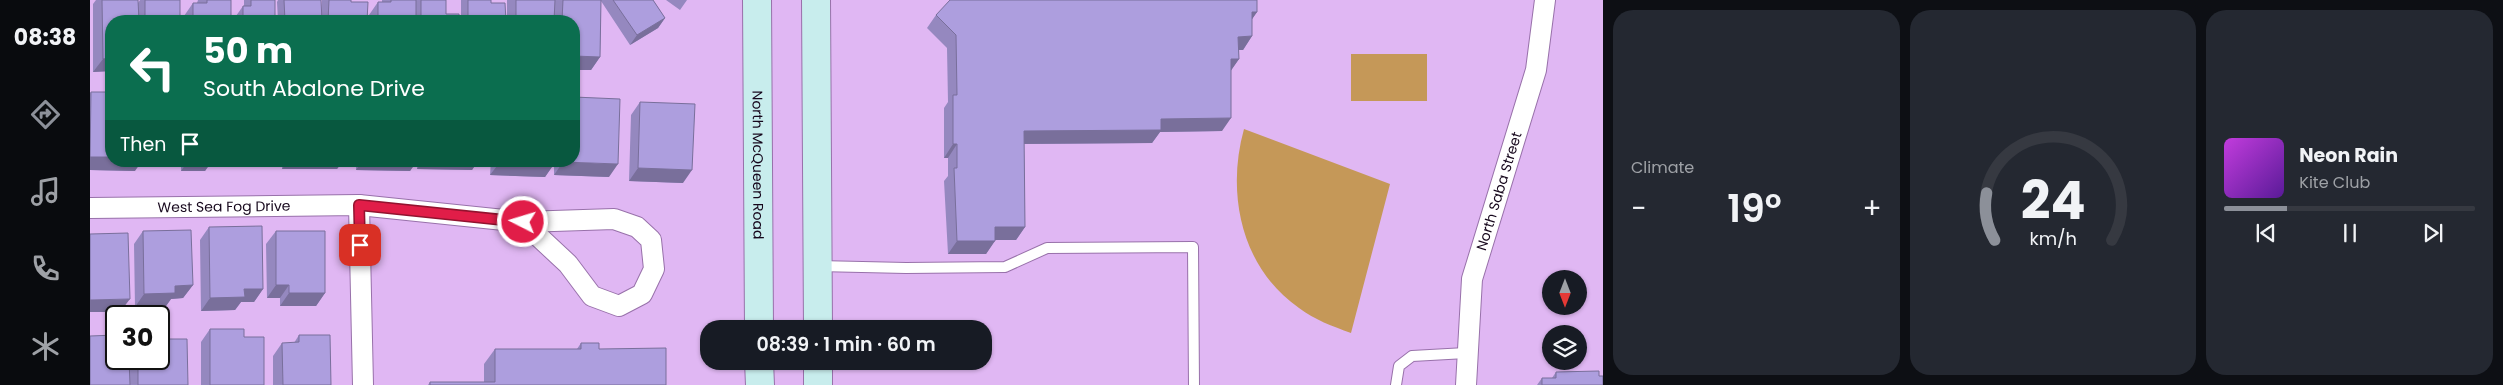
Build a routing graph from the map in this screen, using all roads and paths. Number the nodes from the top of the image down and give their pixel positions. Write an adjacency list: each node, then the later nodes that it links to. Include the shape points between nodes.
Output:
1 (757, 0): 8 (main road, North McQueen Road)
2 (816, 0): 7 (main road)
3 (1545, 0): 10 (street, North Saba Street, via 1536,70 1472,279)
4 (359, 205): 5 (street, West Sea Fog Drive); 6 (street, West Sea Fog Drive); 13 (street)
5 (90, 208)
6 (523, 222): 6 (street, West Sea Fog Drive, via 568,264 592,296 619,306 642,294 654,269 651,240 636,227 614,219)
7 (818, 266): 9 (main road); 16 (lane, via 1005,267 1047,248 1194,247)
8 (759, 320)
9 (818, 320)
10 (1466, 353): 17 (lane, via 1412,356 1399,366); 18 (street, North Saba Street)
11 (759, 370): 14 (main road)
12 (818, 370): 15 (main road)
13 (363, 385)
14 (760, 385)
15 (818, 385)
16 (1194, 385)
17 (1396, 385)
18 (1466, 385)

